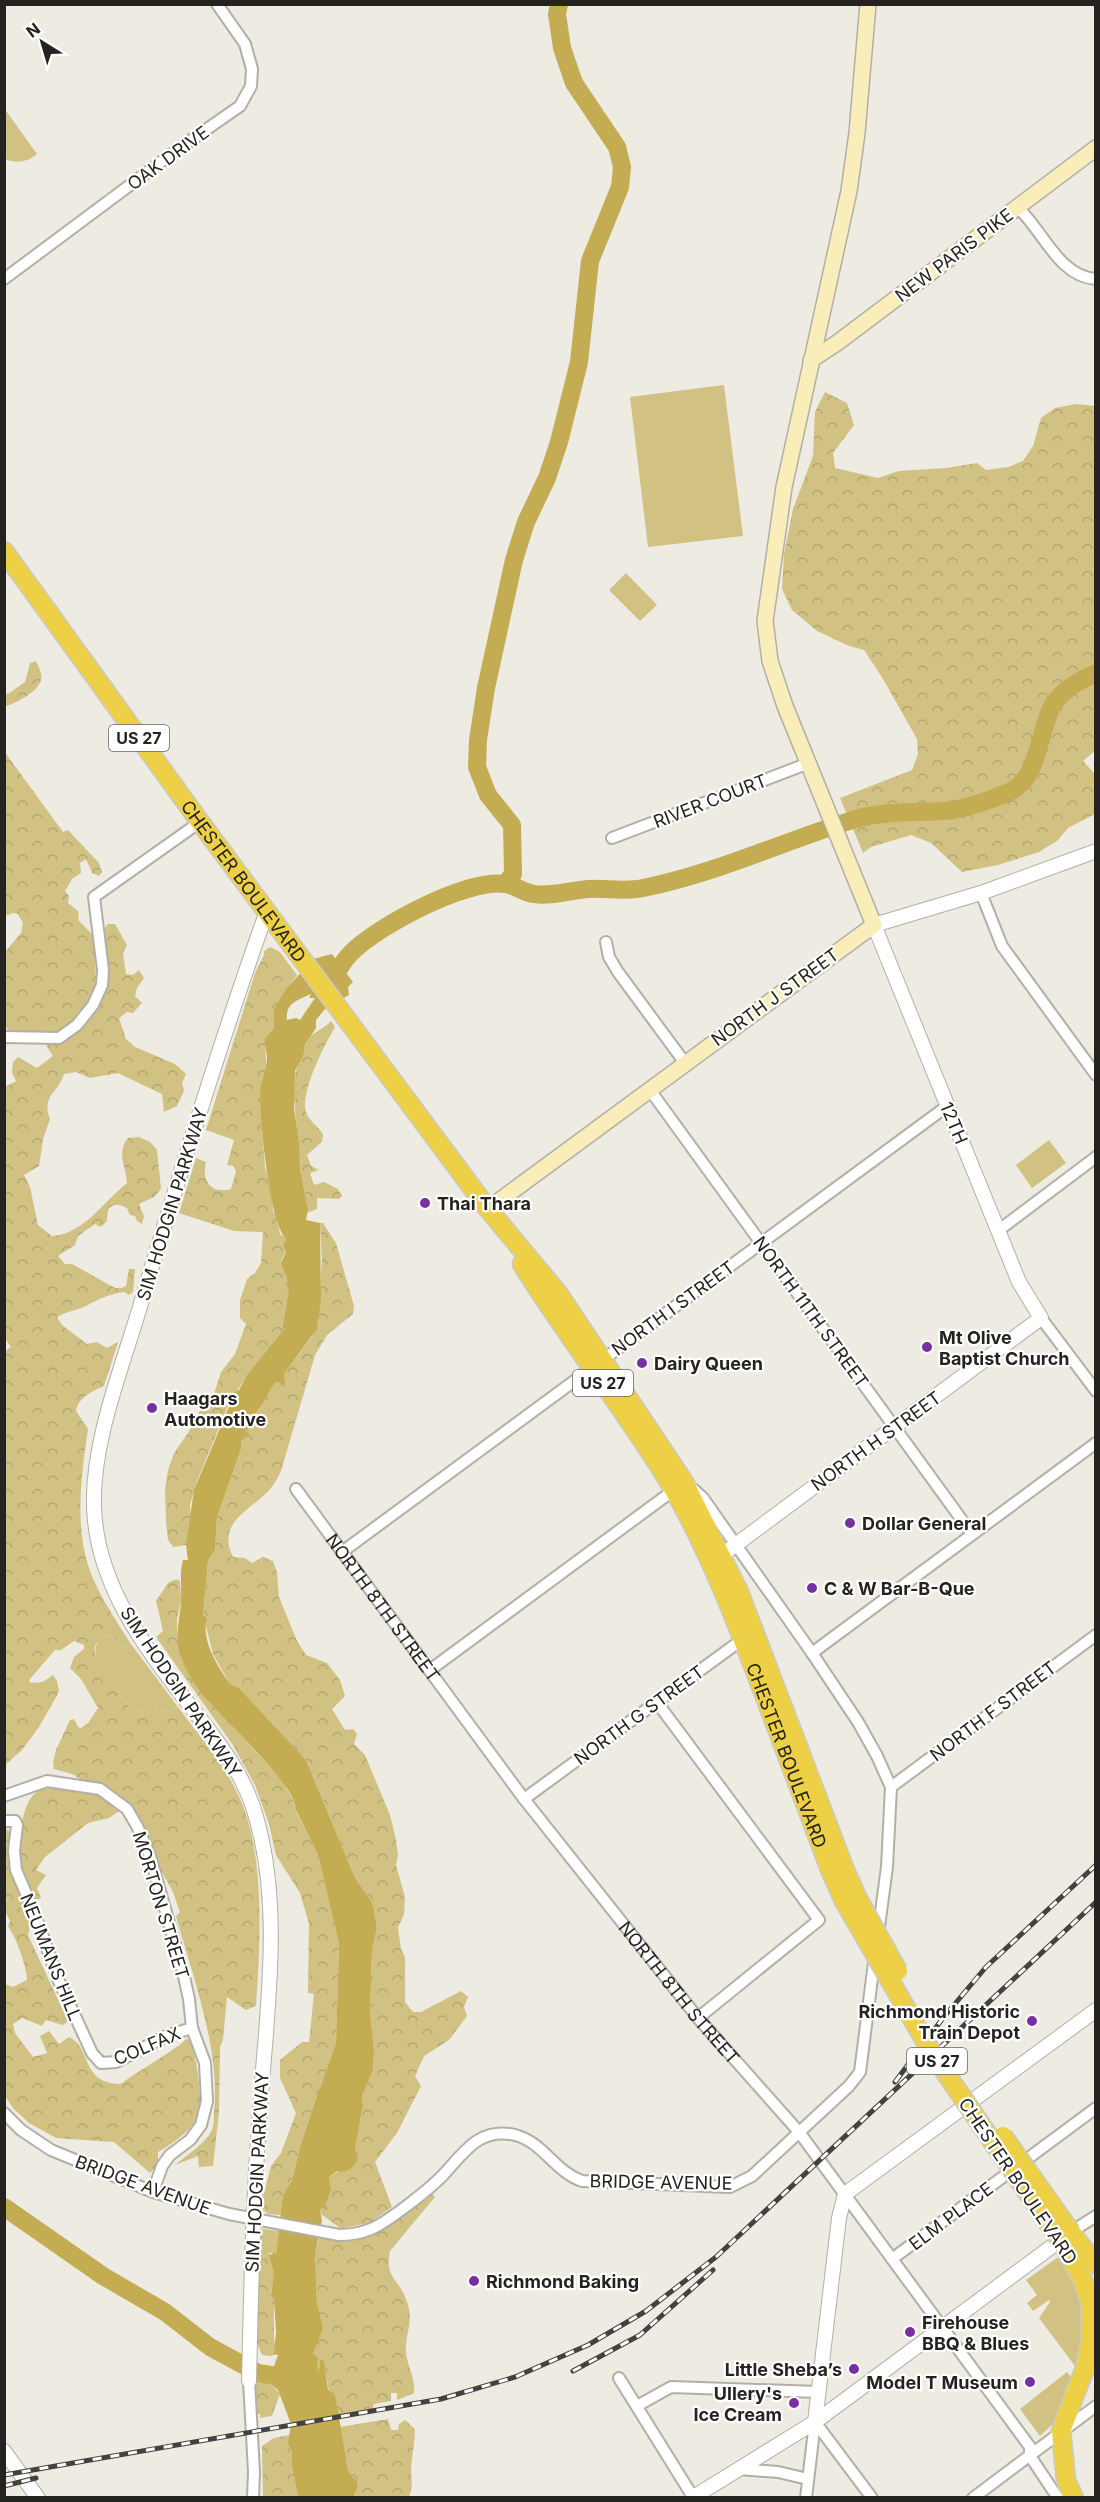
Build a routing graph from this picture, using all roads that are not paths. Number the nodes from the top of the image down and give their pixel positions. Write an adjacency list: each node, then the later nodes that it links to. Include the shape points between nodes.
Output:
1 (217, 4): 5 (street, OAK DRIVE, via 245,44 252,69 251,86 240,106)
2 (868, 4): 7 (main road, via 849,191)
3 (1095, 148): 4 (main road, NEW PARIS PIKE)
4 (1017, 207): 6 (street, via 1063,262); 7 (main road, NEW PARIS PIKE)
5 (4, 279)
6 (1095, 279)
7 (811, 360): 9 (main road, via 783,487 765,621 770,661)
8 (4, 551): 10 (highway, CHESTER BOULEVARD / US 27)
9 (808, 763): 11 (street, RIVER COURT); 15 (main road)
10 (200, 822): 14 (highway, CHESTER BOULEVARD / US 27); 17 (street, via 94,897 103,970 99,993 85,1017 59,1038)
11 (612, 838)
12 (1095, 851): 13 (street, NORTH J STREET)
13 (981, 894): 15 (street, NORTH J STREET); 19 (street, via 1002,946)
14 (272, 918): 23 (highway, CHESTER BOULEVARD / US 27); 56 (street, SIM HODGIN PARKWAY, via 242,980 126,1353 100,1445 94,1501 100,1546 121,1605 144,1644 232,1763 251,1800 260,1829 270,1939)
15 (874, 925): 18 (main road, NORTH J STREET); 21 (street, 12TH)
16 (606, 942): 18 (street, via 618,972)
17 (4, 1037)
18 (685, 1063): 20 (main road, NORTH J STREET)
19 (1095, 1075)
20 (650, 1090): 23 (main road, NORTH J STREET); 25 (street, NORTH 11TH STREET)
21 (946, 1107): 24 (street, 12TH); 25 (street, NORTH I STREET)
22 (1095, 1157): 24 (street)
23 (488, 1209): 27 (highway, CHESTER BOULEVARD / US 27, via 546,1303)
24 (999, 1230): 26 (street, 12TH, via 1018,1282)
25 (761, 1243): 27 (street, NORTH I STREET); 29 (street, NORTH 11TH STREET)
26 (1041, 1318): 28 (street); 29 (street, NORTH H STREET)
27 (598, 1363): 31 (highway, CHESTER BOULEVARD / US 27); 34 (street, NORTH I STREET)
28 (1095, 1390)
29 (896, 1426): 33 (street, NORTH 11TH STREET); 35 (street, NORTH H STREET)
30 (1095, 1443): 33 (street)
31 (679, 1486): 35 (highway, CHESTER BOULEVARD / US 27); 35 (street, CHESTER BOULEVARD, via 703,1498); 39 (street)
32 (296, 1489): 34 (street, NORTH 8TH STREET)
33 (972, 1534): 38 (street)
34 (342, 1552): 39 (street, NORTH 8TH STREET)
35 (722, 1554): 36 (highway, CHESTER BOULEVARD / US 27); 38 (street, CHESTER BOULEVARD)
36 (749, 1635): 40 (street, NORTH G STREET); 49 (highway, CHESTER BOULEVARD / US 27, bridge, via 838,1871 844,1901 932,2054)
37 (1095, 1635): 41 (street, NORTH F STREET)
38 (812, 1653): 41 (street, CHESTER BOULEVARD, via 858,1722)
39 (430, 1670): 43 (street, NORTH 8TH STREET)
40 (656, 1701): 43 (street, NORTH G STREET); 46 (street, via 819,1920)
41 (891, 1788): 52 (street, BRIDGE AVENUE, via 887,1867 860,2072)
42 (4, 1796): 47 (street, MORTON STREET, via 47,1781 66,1782 100,1789 127,1809 144,1839 158,1881 185,1981)
43 (524, 1799): 46 (street, NORTH 8TH STREET)
44 (4, 1821): 48 (street, NEUMANS HILL, via 15,1821 17,1825 16,1870 88,2047)
45 (1095, 2011): 49 (street)
46 (698, 2018): 52 (street, NORTH 8TH STREET)
47 (192, 2028): 48 (street, COLFAX, via 166,2036 116,2062); 53 (street, MORTON STREET, via 205,2063 205,2118 190,2140 162,2166)
48 (101, 2062)
49 (971, 2101): 54 (street); 57 (highway, CHESTER BOULEVARD / US 27, bridge)
50 (1095, 2108): 58 (street, ELM PLACE)
51 (4, 2113): 53 (street, BRIDGE AVENUE, via 51,2150)
52 (799, 2132): 54 (street, NORTH 8TH STREET); 56 (street, BRIDGE AVENUE, via 752,2176 730,2187 582,2181 564,2173 528,2140 495,2133 469,2144 438,2179 380,2224 356,2233 339,2235)
53 (153, 2192): 56 (street, BRIDGE AVENUE)
54 (844, 2194): 58 (street, NORTH 8TH STREET); 63 (street)
55 (1095, 2216): 57 (street)
56 (258, 2220): 62 (street, SIM HODGIN PARKWAY)
57 (1066, 2236): 59 (highway, CHESTER BOULEVARD / US 27); 60 (street); 67 (highway, CHESTER BOULEVARD / US 27, via 1090,2301 1091,2339 1085,2368)
58 (892, 2259): 60 (street, NORTH 8TH STREET)
59 (1095, 2265)
60 (943, 2328): 66 (street); 69 (street, NORTH 8TH STREET, via 1030,2447)
61 (619, 2378): 64 (street)
62 (249, 2381): 74 (street, SIM HODGIN PARKWAY)
63 (818, 2392): 64 (street, via 671,2387); 66 (street)
64 (637, 2406): 73 (street)
65 (1095, 2406): 67 (street)
66 (815, 2422): 70 (street); 71 (street); 76 (street)
67 (1061, 2431): 69 (street); 79 (highway, US 27, via 1066,2480)
68 (4, 2451): 72 (street)
69 (1030, 2456): 77 (street); 78 (street, NORTH 8TH STREET)
70 (738, 2469): 71 (street); 73 (street)
71 (808, 2479): 75 (street)
72 (33, 2496)
73 (693, 2497)
74 (253, 2498)
75 (806, 2498)
76 (872, 2498)
77 (973, 2498)
78 (1058, 2498)
79 (1074, 2498)

